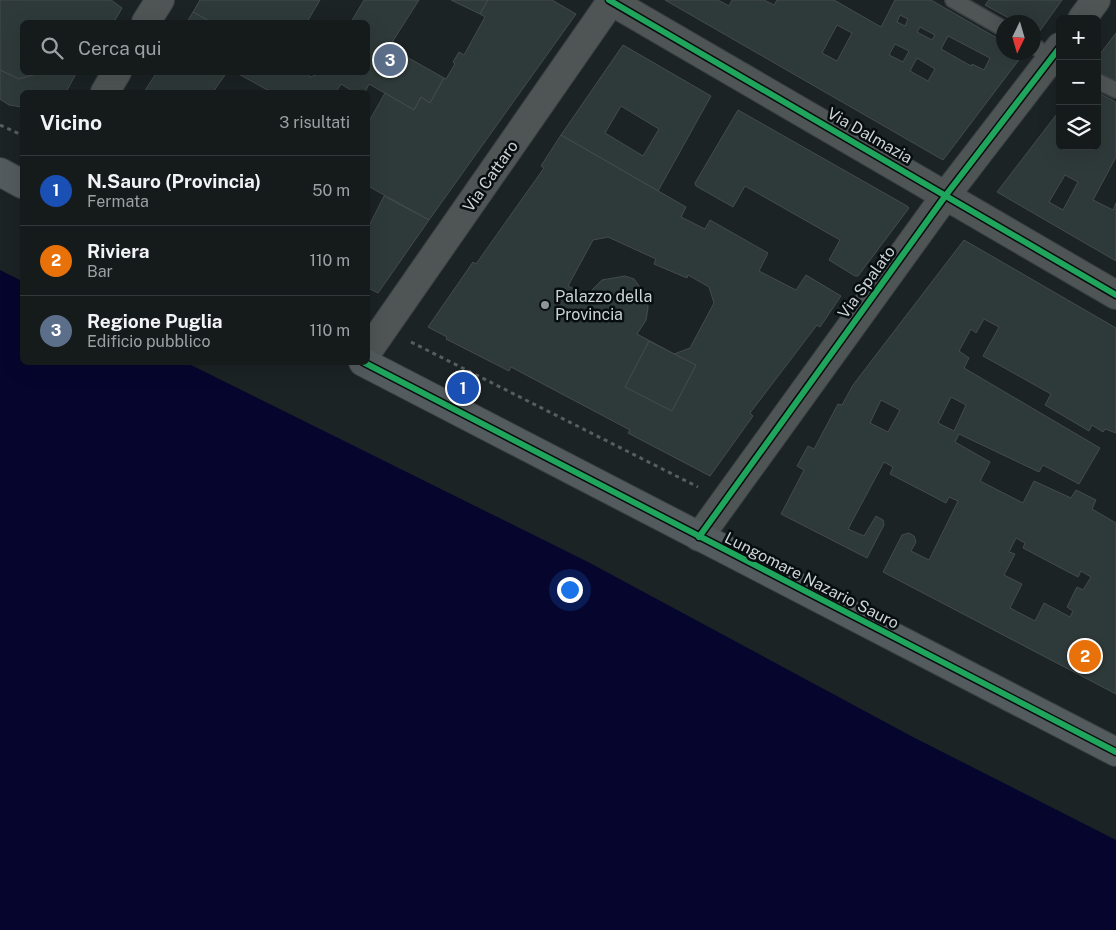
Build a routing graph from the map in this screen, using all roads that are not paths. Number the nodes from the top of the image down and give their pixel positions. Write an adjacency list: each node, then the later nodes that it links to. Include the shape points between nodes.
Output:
1 (160, 0): 6 (street)
2 (611, 0): 15 (street, Via Dalmazia); 17 (street, Via Cattaro)
3 (953, 0): 7 (lane)
4 (1096, 0): 5 (street)
5 (1085, 15)
6 (147, 20)
7 (996, 24)
8 (1051, 53): 15 (street, Via Spalato)
9 (115, 75): 11 (street)
10 (1101, 83): 12 (lane)
11 (106, 90)
12 (1116, 90)
13 (0, 172): 14 (main road)
14 (20, 183)
15 (946, 195): 16 (street, Via Dalmazia); 19 (street, Via Spalato)
16 (1116, 296)
17 (370, 348)
18 (369, 365): 19 (main road, Lungomare Nazario Sauro)
19 (699, 537): 20 (main road, Lungomare Nazario Sauro)
20 (1116, 752)

